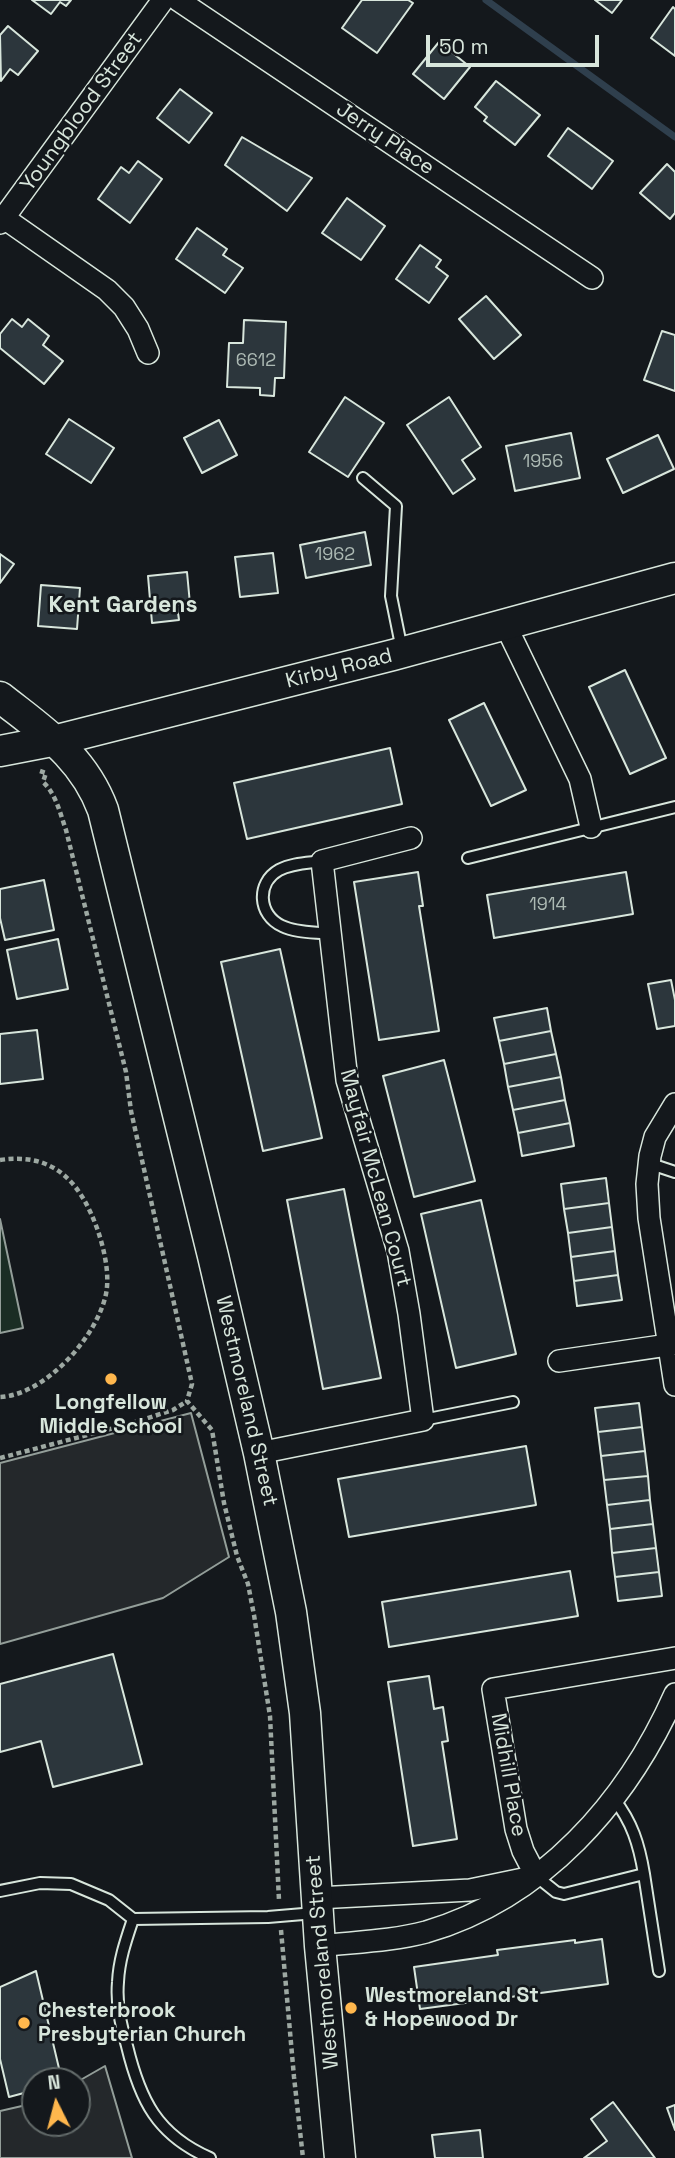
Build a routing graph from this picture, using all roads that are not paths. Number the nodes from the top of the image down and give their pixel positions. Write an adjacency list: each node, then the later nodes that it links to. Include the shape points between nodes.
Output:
1 (163, 0): 3 (street, Youngblood Street)
2 (178, 0): 4 (street, Jerry Place)
3 (2, 220): 5 (street, via 107,290 124,307)
4 (592, 278)
5 (148, 353)
6 (363, 478): 9 (lane, via 396,506 391,596)
7 (675, 579): 8 (main road, Kirby Road)
8 (505, 624): 9 (main road, Kirby Road); 14 (street, via 580,779)
9 (402, 653): 11 (main road, Kirby Road)
10 (0, 697): 11 (main road, Westmoreland Street)
11 (57, 740): 12 (main road, Kirby Road); 27 (main road, Westmoreland Street, via 94,791 110,834)
12 (0, 751)
13 (675, 807): 14 (lane)
14 (591, 827): 16 (lane)
15 (411, 838): 17 (street)
16 (468, 858)
17 (322, 861): 18 (street, Mayfair McLean Court); 18 (lane, via 280,870 269,878 262,905 281,926)
18 (330, 934): 26 (street, Mayfair McLean Court, via 347,1080 398,1251)
19 (675, 1104): 20 (street, via 655,1137)
20 (649, 1163): 21 (lane); 22 (street, via 648,1211)
21 (675, 1172)
22 (672, 1344): 23 (street); 24 (street)
23 (559, 1361)
24 (675, 1385)
25 (513, 1402): 26 (lane)
26 (423, 1420): 27 (street)
27 (259, 1453): 34 (main road, Westmoreland Street, via 298,1661)
28 (675, 1658): 32 (street, Midhill Place, via 493,1689 516,1829)
29 (675, 1694): 30 (street, via 652,1743)
30 (614, 1799): 31 (lane, via 633,1826); 32 (street, via 574,1844)
31 (644, 1874): 32 (lane, via 564,1894); 37 (lane)
32 (536, 1875): 34 (street, via 470,1890); 36 (street, via 499,1901 445,1926 404,1936)
33 (0, 1891): 35 (lane, via 40,1883 71,1884 109,1900)
34 (318, 1905): 35 (lane, via 280,1916); 36 (main road, Westmoreland Street)
35 (133, 1919): 38 (lane, via 120,1963 118,1998 134,2074 161,2124 180,2142)
36 (320, 1945): 39 (main road, Westmoreland Street)
37 (659, 1971)
38 (210, 2158)
39 (340, 2158)

